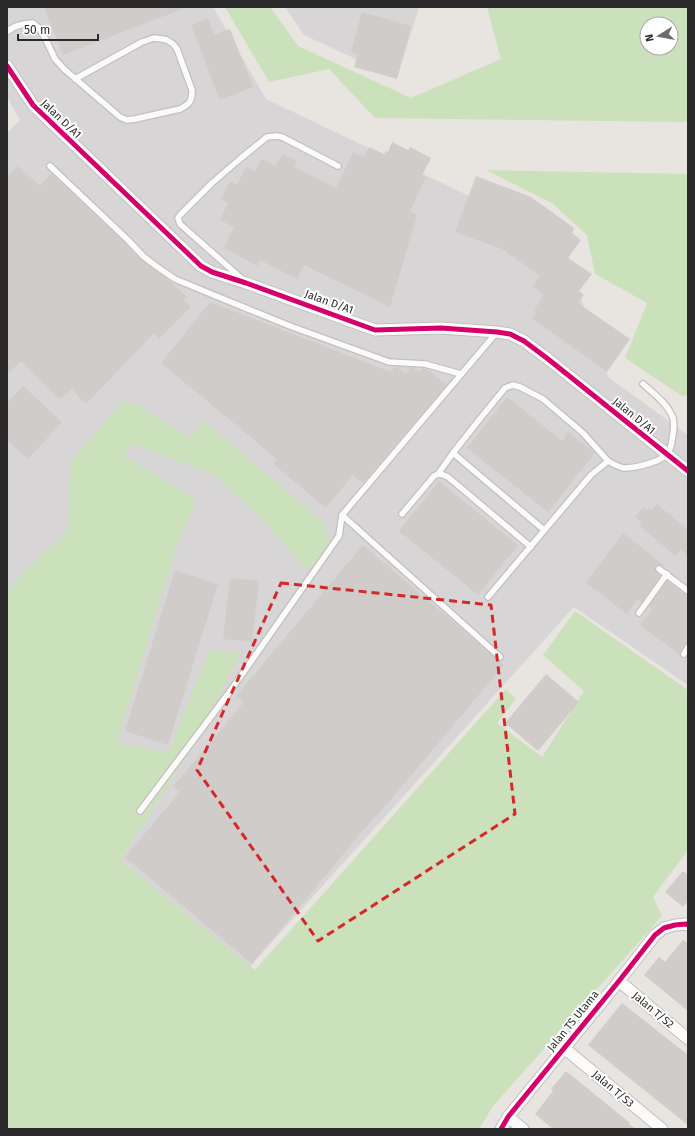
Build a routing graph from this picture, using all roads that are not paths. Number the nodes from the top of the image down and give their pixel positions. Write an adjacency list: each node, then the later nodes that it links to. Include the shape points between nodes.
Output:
1 (7, 32): 3 (lane, via 21,24 33,23 39,28 55,59)
2 (7, 66): 6 (street, Jalan D/A1, via 33,105 201,266)
3 (75, 79): 3 (lane, via 127,120 180,109 187,106 192,97 192,90 177,49 168,40 162,39 154,38 142,42)
4 (50, 166): 8 (lane, via 143,256 175,279 388,362 425,364)
5 (338, 166): 6 (lane, via 282,137 267,137 212,182 180,215 180,224)
6 (246, 283): 7 (street, Jalan D/A1, via 375,330 441,328)
7 (497, 332): 8 (lane); 11 (street, Jalan D/A1, via 524,340)
8 (461, 374): 16 (lane)
9 (643, 384): 11 (lane, via 665,405 673,419 672,443)
10 (453, 453): 12 (lane, via 505,388 513,386 520,387 543,400 583,433); 14 (lane); 17 (lane)
11 (667, 455): 12 (lane, via 652,463 623,468); 13 (street, Jalan D/A1)
12 (608, 461): 17 (lane, via 591,475)
13 (688, 471)
14 (438, 474): 15 (lane); 18 (lane, via 448,477)
15 (402, 514)
16 (342, 515): 26 (lane); 27 (lane, via 339,536 231,690)
17 (544, 530): 18 (lane)
18 (531, 546): 22 (lane)
19 (659, 569): 20 (lane)
20 (667, 574): 21 (lane); 23 (lane)
21 (688, 591)
22 (488, 597)
23 (639, 613)
24 (688, 647): 25 (lane)
25 (684, 654)
26 (500, 657)
27 (140, 811)
28 (688, 925): 29 (street, Jalan TS Utama, via 664,928 654,935)
29 (619, 981): 30 (street, Jalan T/S2); 31 (street, Jalan TS Utama)
30 (688, 1039)
31 (564, 1048): 32 (street, Jalan TS Utama); 35 (street, Jalan T/S3)
32 (508, 1117): 33 (street, Jalan TS Utama); 34 (street)
33 (500, 1129)
34 (523, 1129)
35 (662, 1129)

